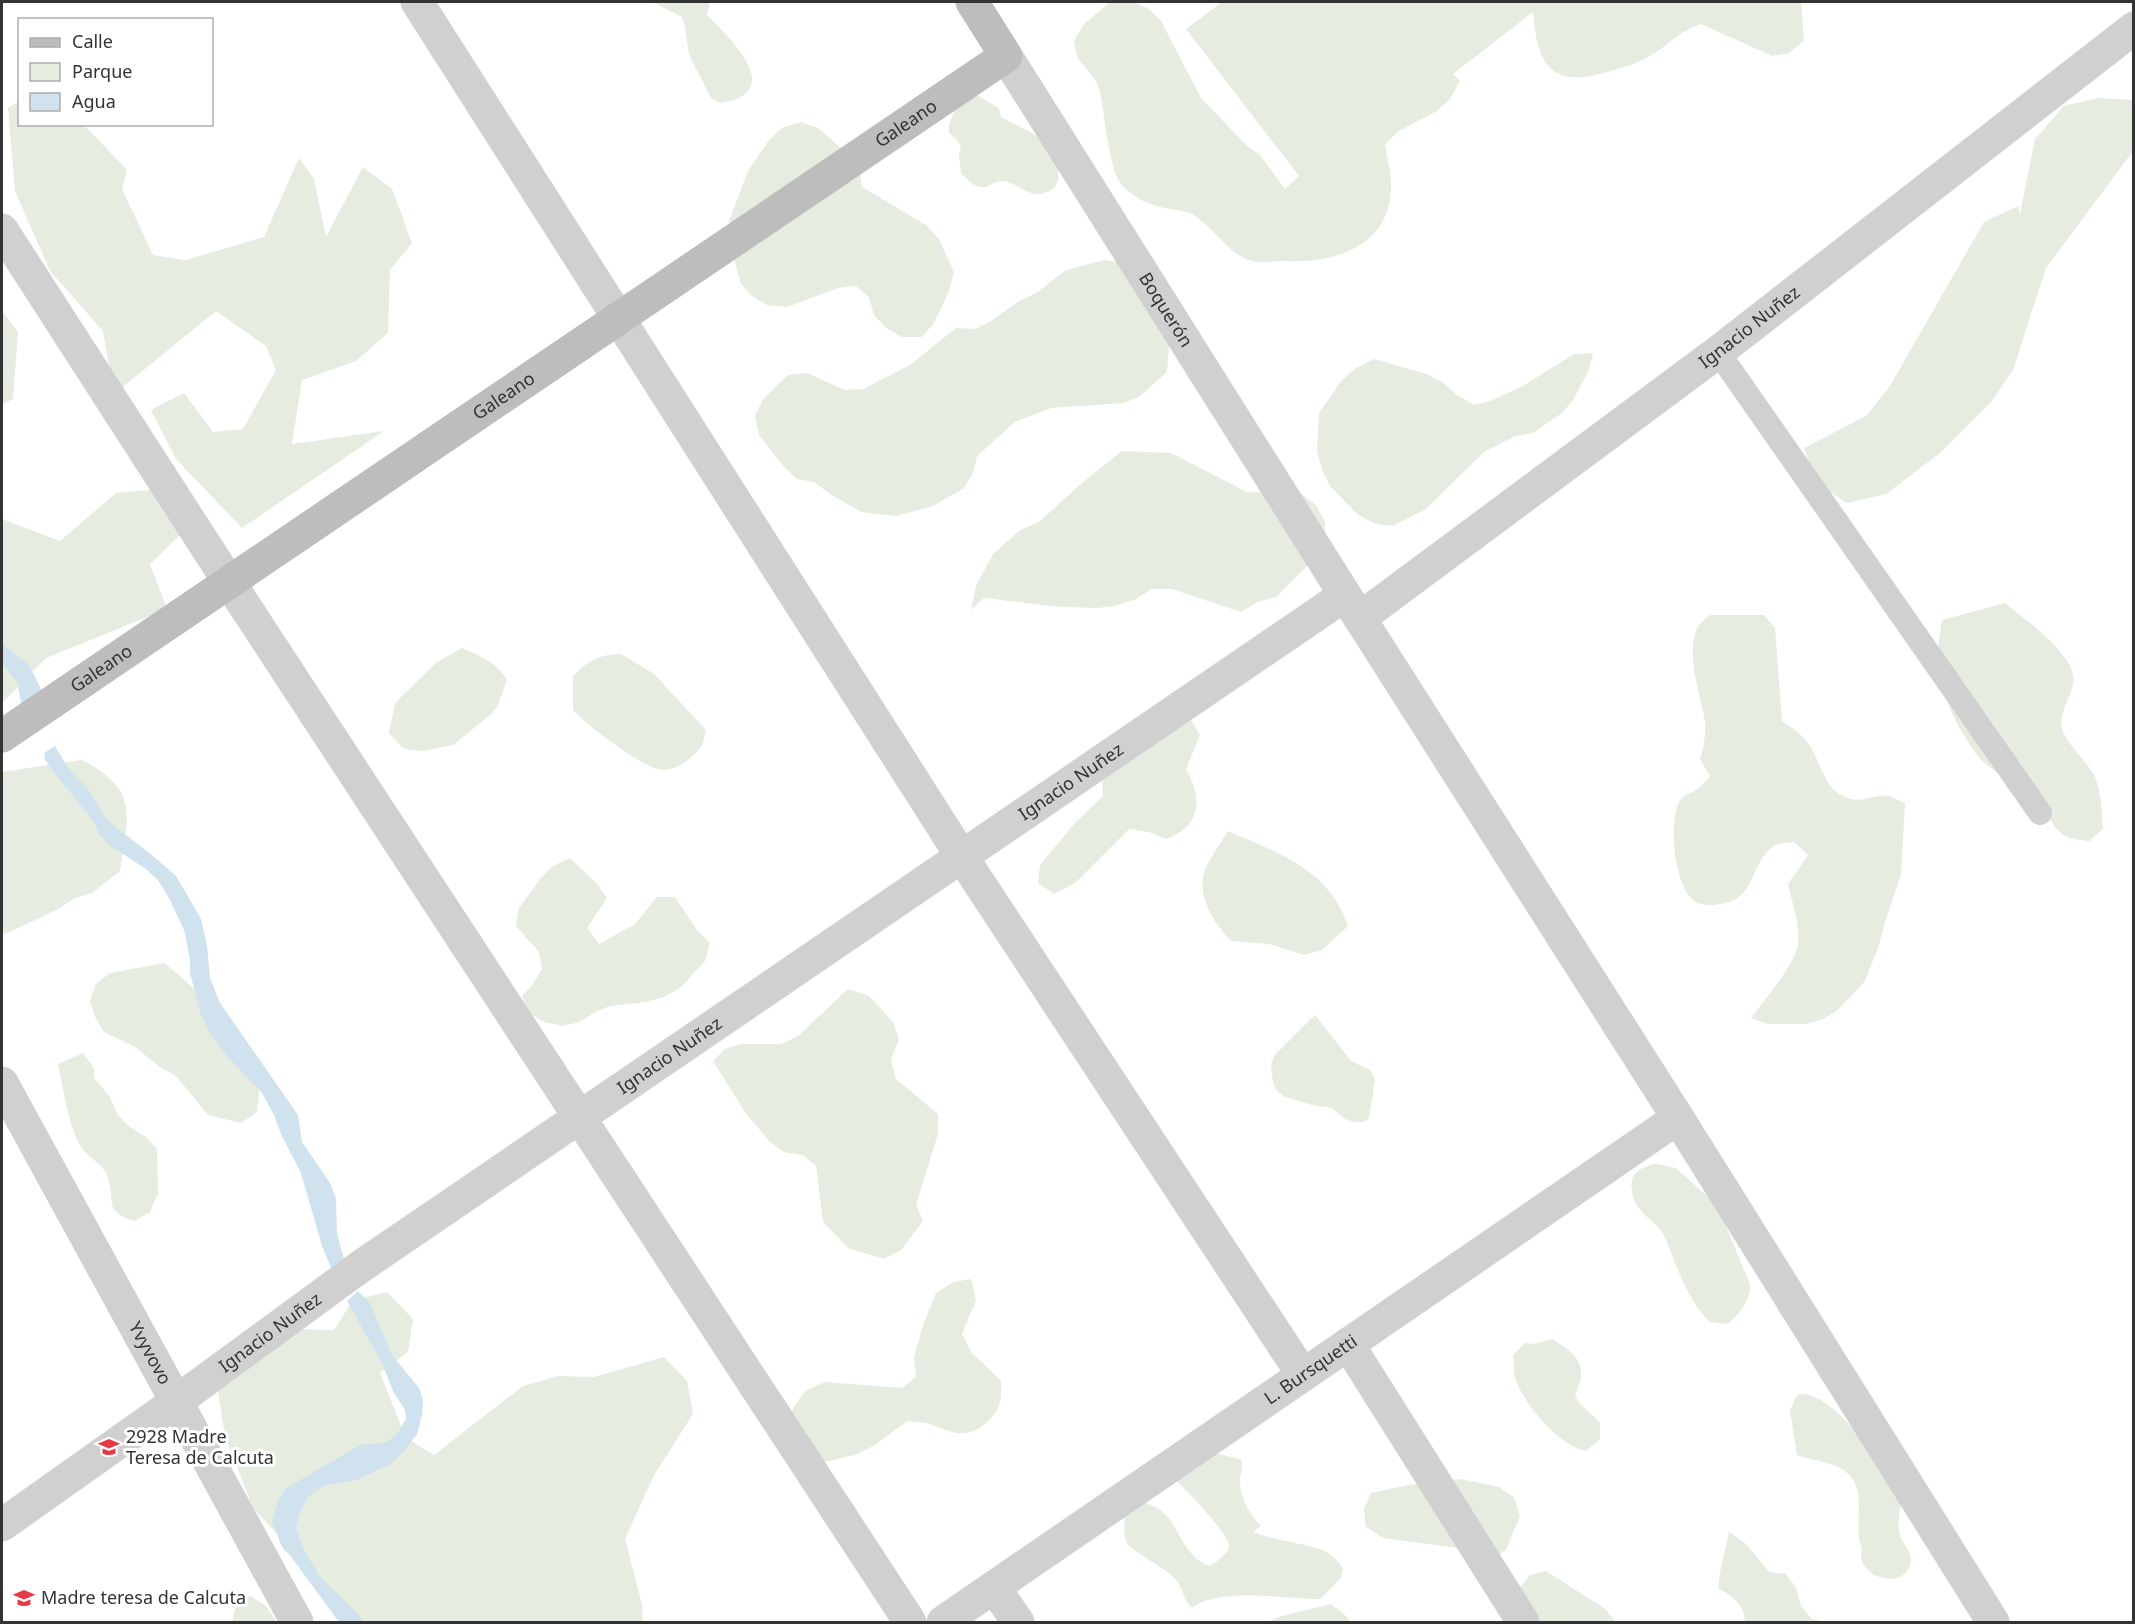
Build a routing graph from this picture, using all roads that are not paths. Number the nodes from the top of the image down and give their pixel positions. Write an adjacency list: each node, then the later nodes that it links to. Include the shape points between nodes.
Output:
1 (417, 2): 6 (street)
2 (972, 2): 4 (street, Boquerón)
3 (2133, 28): 7 (street, Ignacio Nuñez)
4 (1006, 56): 6 (street, Galeano); 9 (street, Boquerón)
5 (2, 230): 8 (street)
6 (620, 317): 8 (street, Galeano); 12 (street)
7 (1718, 352): 9 (street, Ignacio Nuñez); 11 (lane)
8 (229, 582): 10 (street, Galeano); 14 (street)
9 (1353, 607): 12 (street, Ignacio Nuñez); 15 (street, Boquerón)
10 (2, 736)
11 (2040, 813)
12 (962, 857): 14 (street, Ignacio Nuñez); 17 (street)
13 (2, 1083): 18 (street, Yvyvovo)
14 (580, 1117): 18 (street, Ignacio Nuñez, via 360,1267); 22 (street)
15 (1678, 1118): 16 (street, L. Bursquetti); 26 (street, Boquerón)
16 (1348, 1344): 17 (street, L. Bursquetti); 25 (street)
17 (1303, 1375): 20 (street, L. Bursquetti)
18 (177, 1401): 19 (street, Ignacio Nuñez); 21 (street, Yvyvovo)
19 (2, 1525)
20 (994, 1587): 23 (street, L. Bursquetti); 24 (street)
21 (297, 1623)
22 (910, 1623)
23 (943, 1623)
24 (1018, 1623)
25 (1523, 1623)
26 (1993, 1623)

